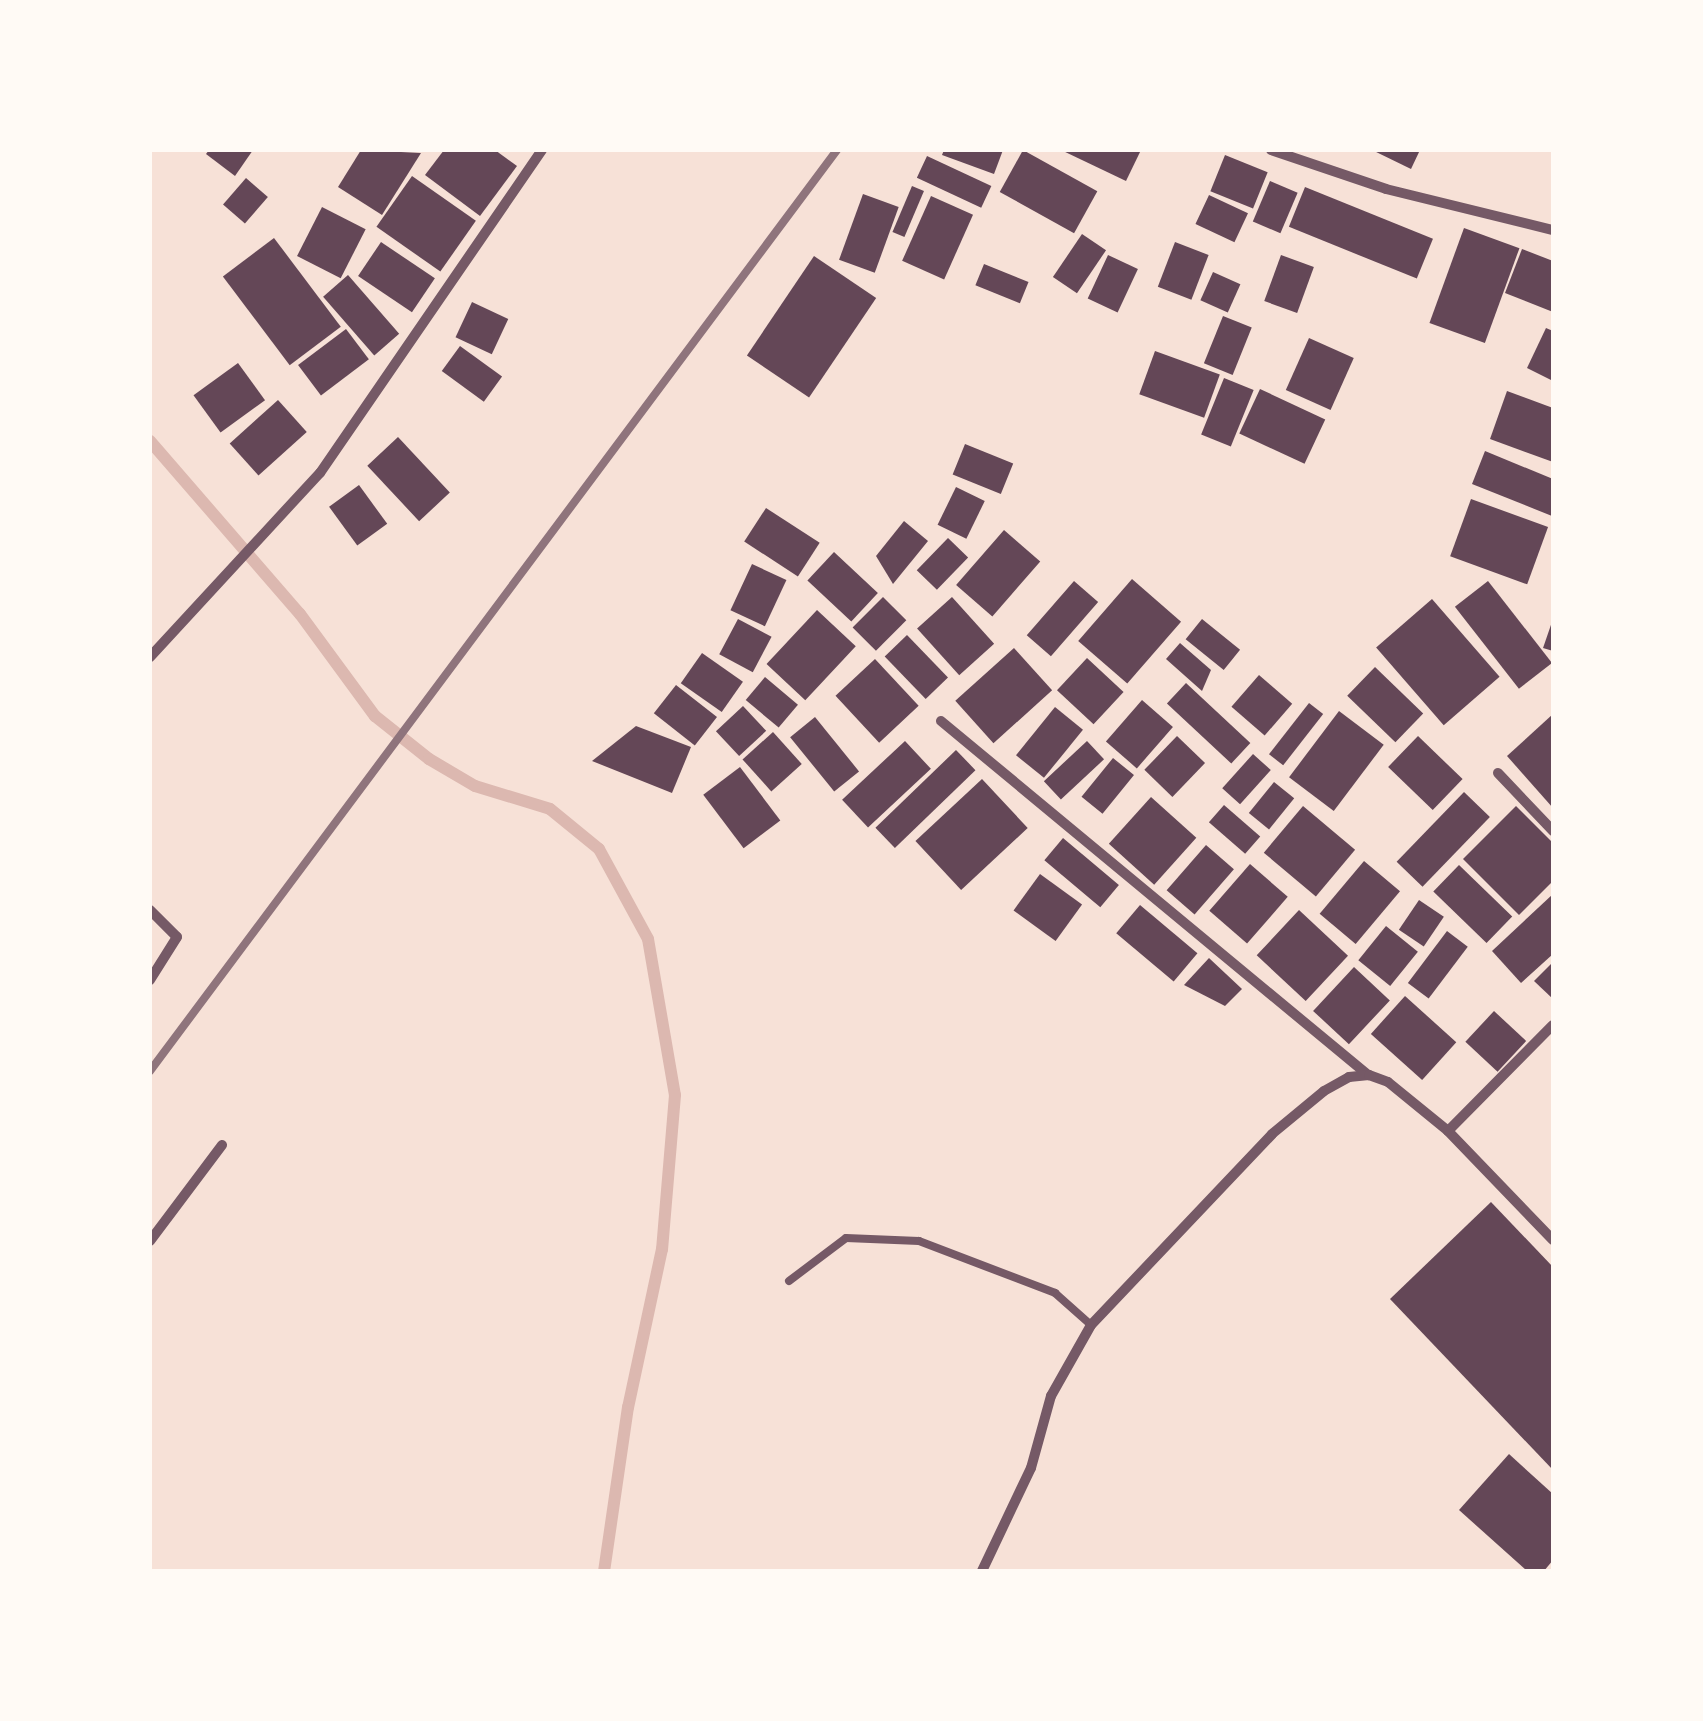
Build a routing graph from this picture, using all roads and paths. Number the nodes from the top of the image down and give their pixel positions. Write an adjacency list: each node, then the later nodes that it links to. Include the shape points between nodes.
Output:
1 (542, 150): 4 (street, via 320,473)
2 (1271, 150): 3 (street, via 1386,189)
3 (1553, 230)
4 (150, 657)
5 (942, 721): 11 (street)
6 (1498, 773): 7 (street)
7 (1553, 831)
8 (150, 910): 9 (street, via 177,937)
9 (150, 980)
10 (1553, 1025): 12 (street)
11 (1369, 1075): 12 (street, via 1408,1096); 17 (street, via 1324,1091 1272,1134)
12 (1448, 1130): 14 (street)
13 (222, 1145): 15 (street)
14 (1553, 1240)
15 (150, 1241)
16 (789, 1281): 17 (lane, via 846,1238 919,1241 1055,1293)
17 (1092, 1326): 18 (street, via 1052,1396 1031,1468)
18 (982, 1571)

